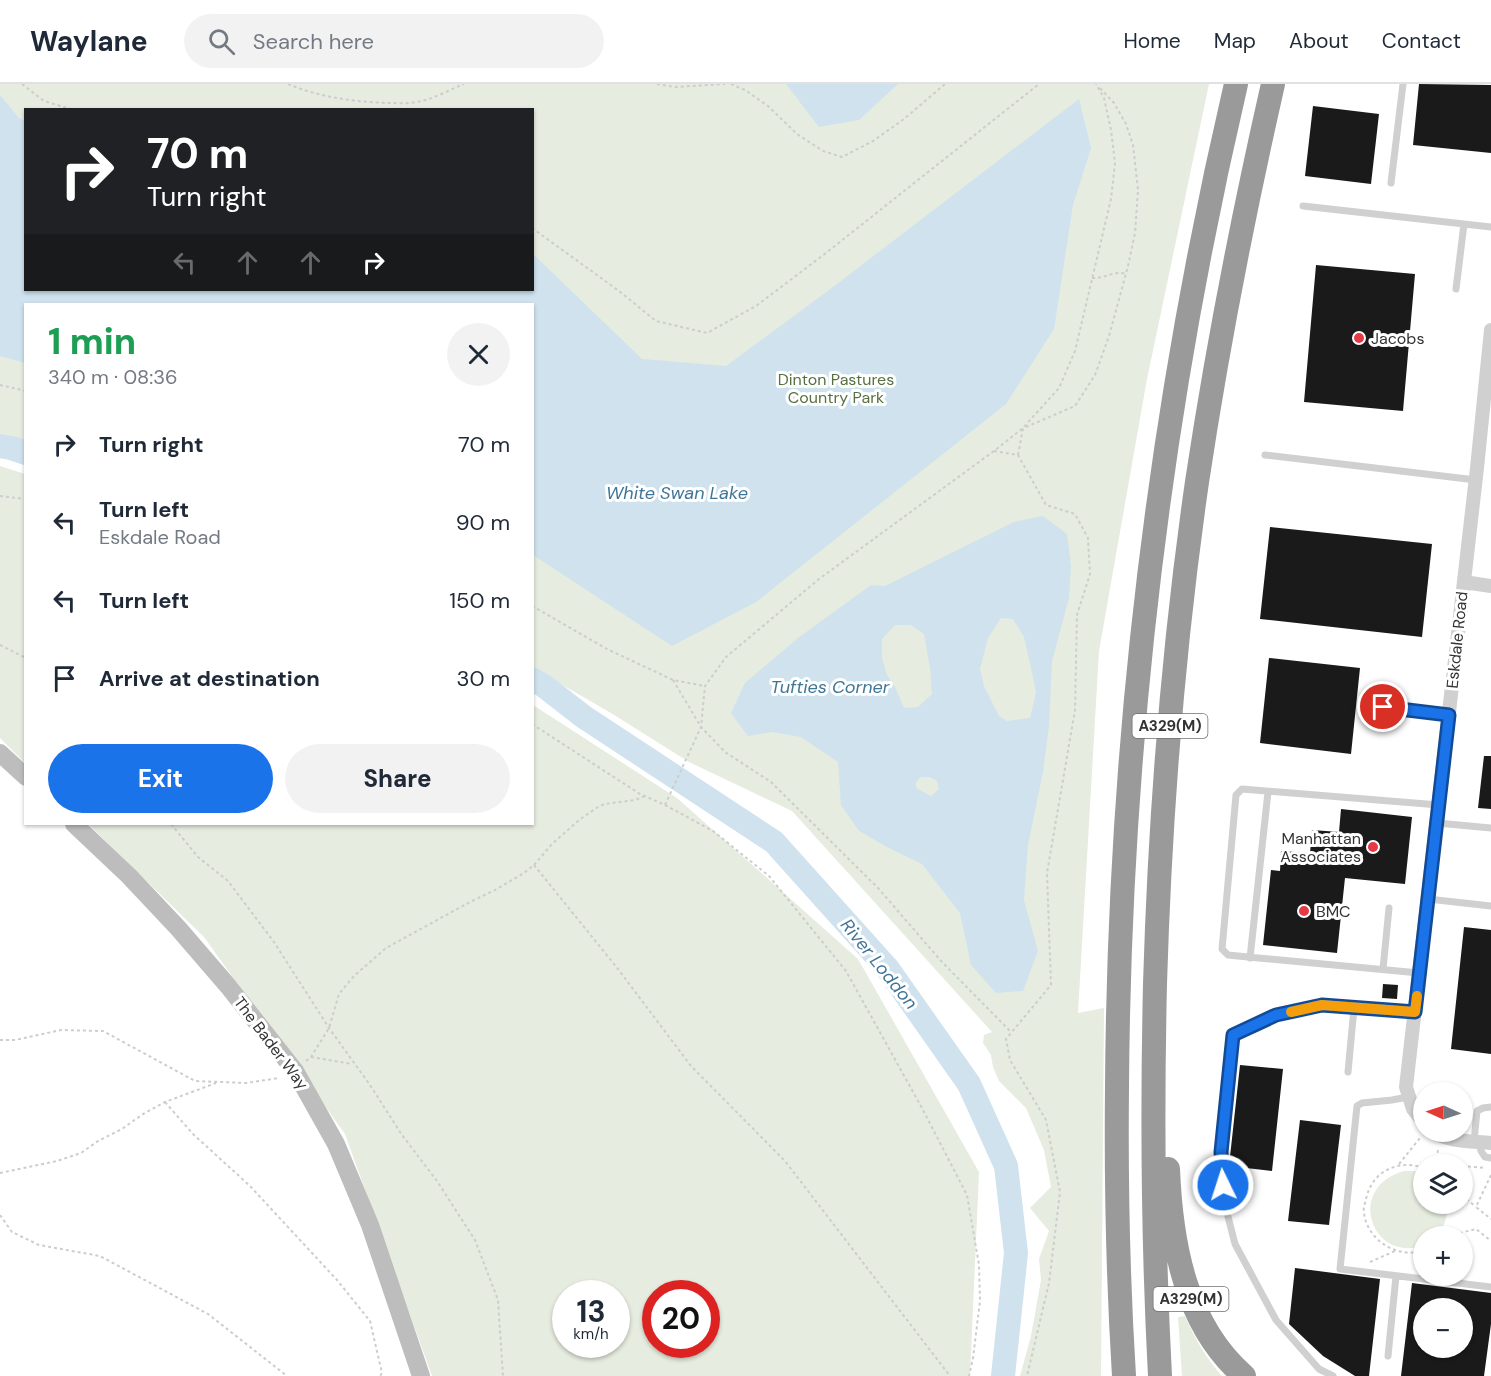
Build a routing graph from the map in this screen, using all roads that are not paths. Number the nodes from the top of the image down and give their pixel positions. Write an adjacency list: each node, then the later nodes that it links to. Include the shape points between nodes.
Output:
1 (1236, 84): 42 (highway, A329(M), via 1174,396 1136,700 1118,999)
2 (1273, 84): 26 (highway, A329(M), via 1221,335 1197,484 1170,718)
3 (1403, 84): 4 (lane)
4 (1391, 183)
5 (1303, 206): 6 (lane)
6 (1464, 224): 7 (lane); 8 (lane)
7 (1491, 227)
8 (1456, 289)
9 (1491, 330): 11 (street, Eskdale Road)
10 (1265, 455): 11 (lane)
11 (1476, 480): 12 (street, Eskdale Road)
12 (1464, 582): 13 (street); 15 (street, Eskdale Road)
13 (1491, 586)
14 (1383, 707): 15 (lane)
15 (1449, 715): 19 (street, Eskdale Road)
16 (0, 753): 17 (street)
17 (24, 775)
18 (1268, 792): 19 (lane); 27 (lane); 27 (lane, via 1242,789 1236,795 1222,949 1228,955)
19 (1439, 805): 20 (street, Eskdale Road)
20 (1437, 823): 22 (lane); 23 (street, Eskdale Road)
21 (75, 825): 41 (street, The Bader Way, via 178,928 295,1071 336,1144 370,1225)
22 (1491, 828)
23 (1428, 899): 24 (lane); 29 (street, Eskdale Road)
24 (1491, 906)
25 (1389, 908): 28 (lane)
26 (1156, 945): 43 (highway, A329(M), via 1152,1129); 44 (highway, A329(M), via 1169,1183 1177,1252 1200,1319 1214,1343)
27 (1250, 958): 28 (lane)
28 (1383, 969): 29 (lane)
29 (1419, 973): 31 (street, Eskdale Road)
30 (1354, 1008): 31 (lane); 32 (lane); 45 (lane, via 1322,1005 1276,1015 1233,1035 1221,1152 1224,1202 1234,1244 1276,1320 1319,1369)
31 (1415, 1012): 33 (street, Eskdale Road)
32 (1348, 1072)
33 (1408, 1097): 35 (street); 38 (lane, via 1358,1106 1340,1269)
34 (1491, 1107): 36 (lane, via 1478,1111)
35 (1413, 1109)
36 (1481, 1142): 37 (lane, via 1481,1151)
37 (1491, 1158)
38 (1396, 1276): 39 (lane); 40 (lane)
39 (1491, 1287)
40 (1388, 1356)
41 (421, 1376)
42 (1122, 1376)
43 (1160, 1376)
44 (1244, 1376)
45 (1334, 1376)

